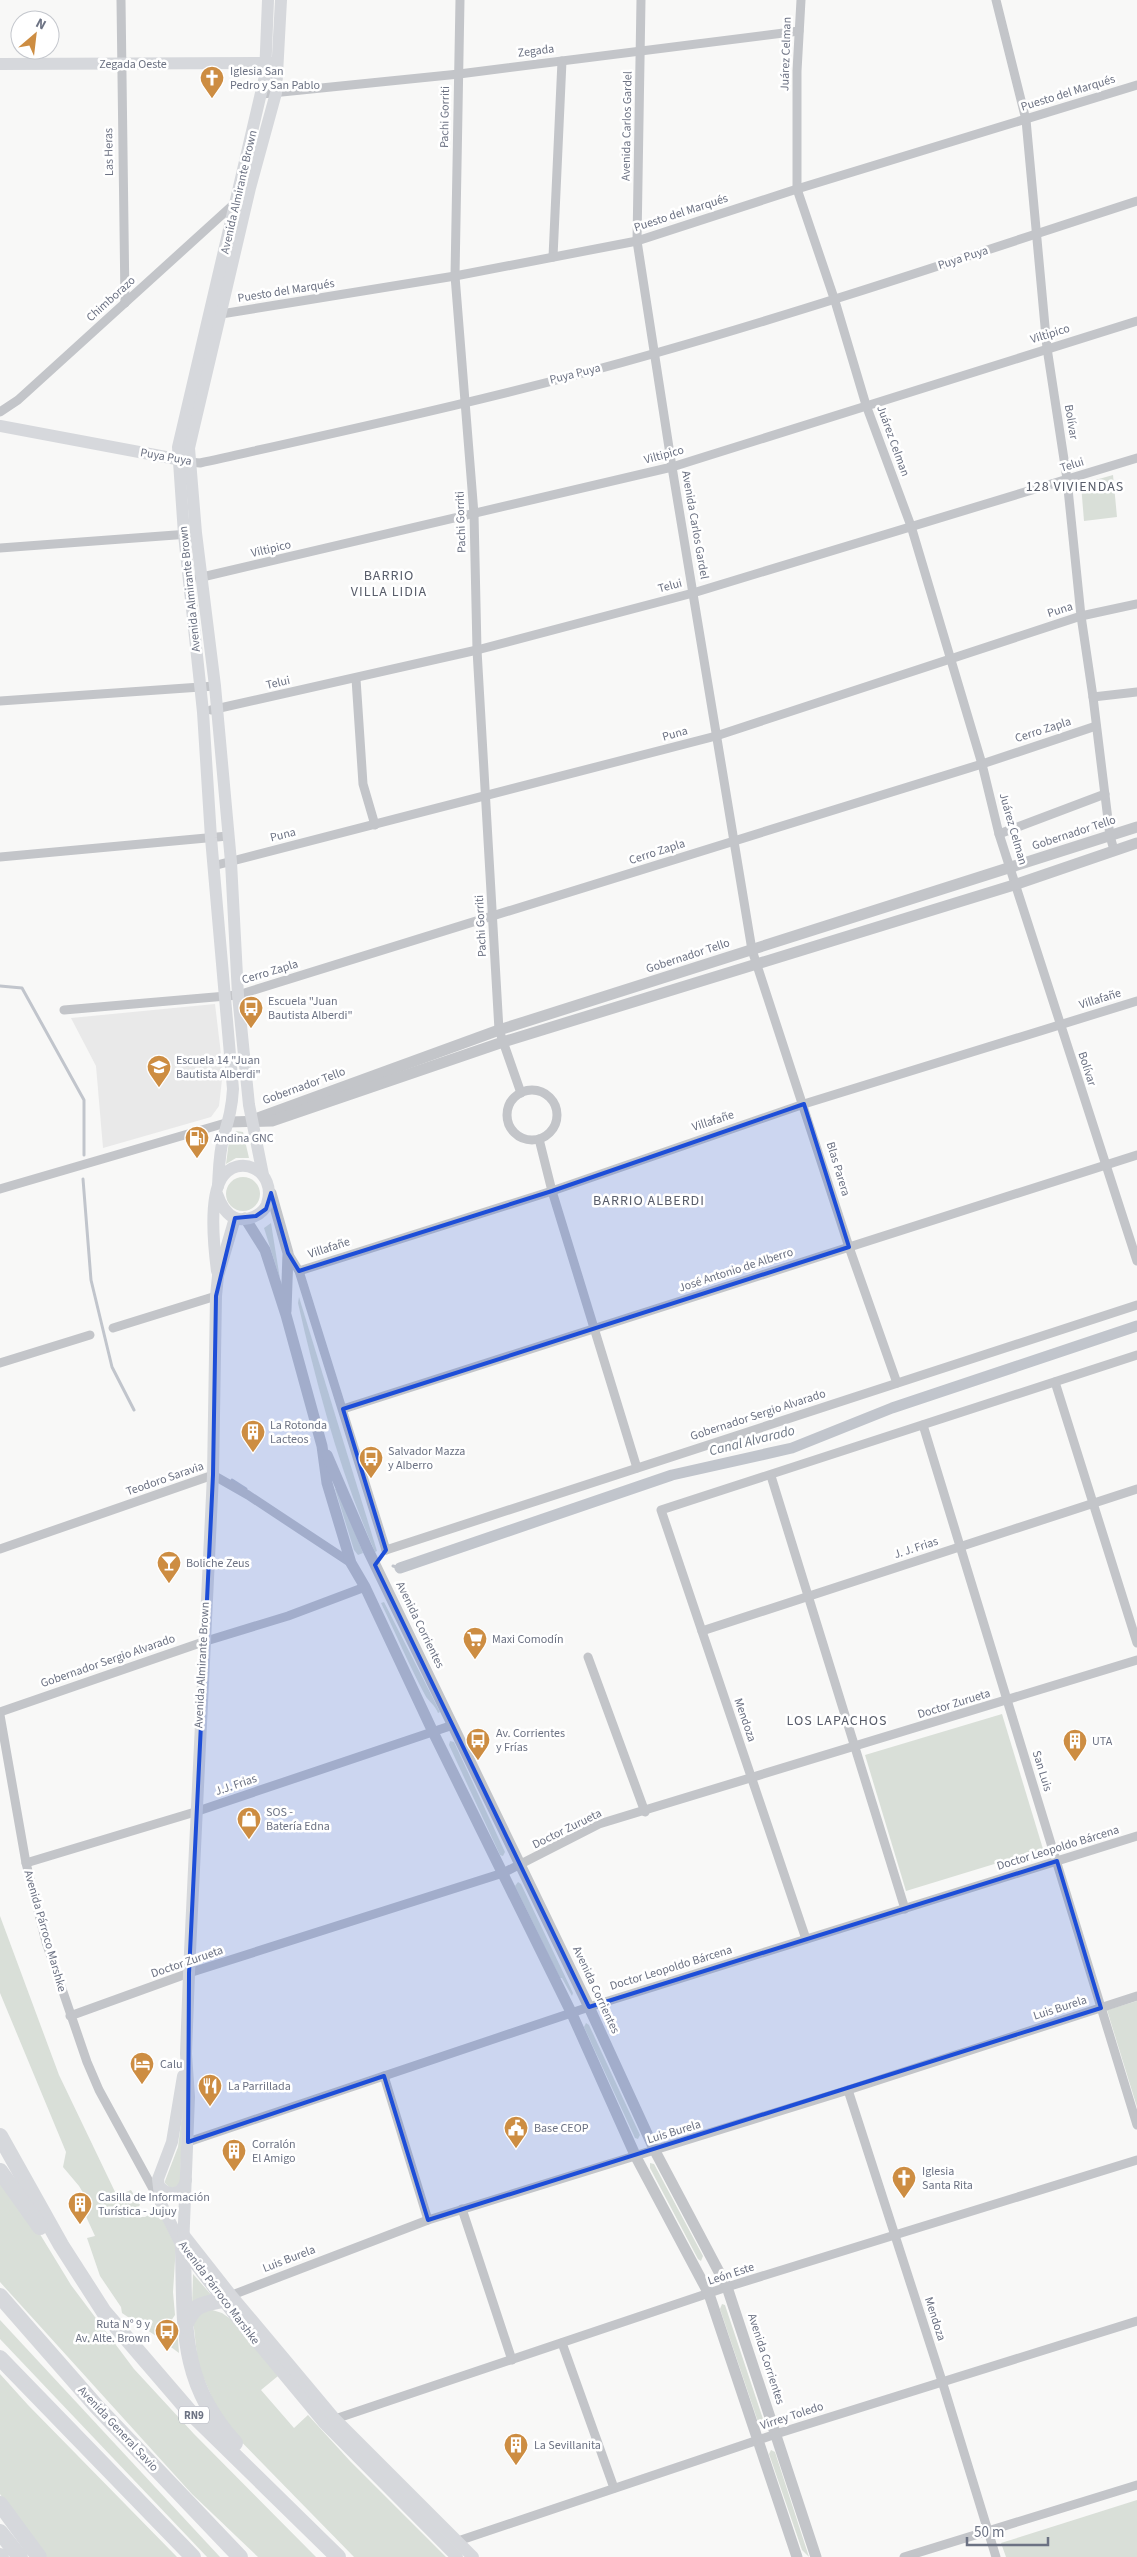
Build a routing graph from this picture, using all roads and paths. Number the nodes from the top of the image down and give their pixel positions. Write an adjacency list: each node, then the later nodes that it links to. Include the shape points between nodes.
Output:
1 (121, 0): 13 (street, Las Heras)
2 (268, 0): 11 (main road, Avenida Almirante Brown)
3 (281, 0): 11 (main road, Avenida Almirante Brown)
4 (460, 0): 14 (street, Pachi Gorriti)
5 (641, 0): 9 (street, Avenida Carlos Gardel)
6 (801, 0): 8 (street, Juárez Celman)
7 (996, 0): 18 (street, Bolívar)
8 (799, 31): 9 (street, Zegada); 20 (street, Juárez Celman)
9 (640, 51): 10 (street, Zegada); 24 (street, Avenida Carlos Gardel)
10 (562, 61): 14 (street, Zegada); 25 (street)
11 (272, 63): 13 (main road, Zegada Oeste); 16 (main road, Avenida Almirante Brown); 17 (main road, Avenida Almirante Brown)
12 (0, 64): 13 (main road, Zegada Oeste)
13 (120, 64): 28 (street, Las Heras)
14 (459, 74): 16 (street, Zegada); 26 (street, Pachi Gorriti)
15 (1137, 85): 18 (street, Puesto del Marqués)
16 (276, 93): 17 (street, Zegada); 19 (main road, Avenida Almirante Brown)
17 (262, 94): 22 (main road, Avenida Almirante Brown)
18 (1026, 120): 20 (street, Puesto del Marqués); 23 (street, Bolívar)
19 (250, 188): 22 (street, Chimborazo); 29 (main road, Avenida Almirante Brown)
20 (797, 189): 24 (street, Puesto del Marqués); 27 (street, Juárez Celman)
21 (1137, 201): 23 (street, Puya Puya)
22 (236, 202): 28 (street, Chimborazo); 29 (main road, Avenida Almirante Brown)
23 (1038, 234): 27 (street, Puya Puya); 31 (street, Bolívar)
24 (637, 241): 25 (street, Puesto del Marqués); 32 (street, Avenida Carlos Gardel)
25 (553, 257): 26 (street, Puesto del Marqués)
26 (454, 276): 29 (street, Puesto del Marqués); 33 (street, Pachi Gorriti)
27 (835, 301): 32 (street, Puya Puya); 34 (street, Juárez Celman)
28 (125, 304): 35 (street, Chimborazo, via 18,400)
29 (216, 315): 38 (main road, Avenida Almirante Brown, via 178,447)
30 (1137, 321): 31 (street, Viltipico)
31 (1047, 348): 34 (street, Viltipico); 40 (street, Bolívar)
32 (654, 354): 33 (street, Puya Puya); 39 (street, Avenida Carlos Gardel)
33 (466, 402): 38 (street, Puya Puya, via 200,463); 41 (street, Pachi Gorriti)
34 (866, 405): 39 (street, Viltipico); 42 (street, Juárez Celman)
35 (0, 412)
36 (0, 426): 38 (main road, Puya Puya)
37 (1137, 458): 40 (street, Telui)
38 (184, 461): 43 (main road, Avenida Almirante Brown)
39 (672, 467): 41 (street, Viltipico); 46 (street, Avenida Carlos Gardel)
40 (1067, 479): 42 (street, Telui); 48 (street, Bolívar)
41 (474, 514): 45 (street, Viltipico); 49 (street, Pachi Gorriti)
42 (911, 526): 46 (street, Telui); 50 (street, Juárez Celman)
43 (190, 534): 44 (street); 45 (main road, Avenida Almirante Brown)
44 (0, 548)
45 (195, 579): 52 (main road, Avenida Almirante Brown); 53 (main road, Avenida Almirante Brown)
46 (693, 592): 49 (street, Telui); 60 (street, Avenida Carlos Gardel)
47 (1137, 604): 48 (street, Puna)
48 (1081, 616): 50 (street, Puna); 55 (street, Bolívar)
49 (477, 650): 51 (street, Telui); 63 (street, Pachi Gorriti)
50 (951, 660): 60 (street, Puna); 61 (street, Juárez Celman)
51 (356, 679): 57 (street, Telui); 64 (street, via 364,784)
52 (215, 686): 53 (street); 57 (main road, Avenida Almirante Brown)
53 (201, 688): 56 (street); 58 (main road, Avenida Almirante Brown)
54 (1137, 692): 55 (street)
55 (1093, 697): 59 (street, Bolívar)
56 (0, 701)
57 (217, 710): 58 (street, Telui); 67 (main road, Avenida Almirante Brown)
58 (203, 712): 69 (main road, Avenida Almirante Brown)
59 (1096, 726): 61 (street, Cerro Zapla); 62 (street, Bolívar)
60 (716, 736): 63 (street, Puna); 70 (street, Avenida Carlos Gardel)
61 (982, 764): 66 (street, Juárez Celman); 70 (street, Cerro Zapla)
62 (1105, 794): 66 (street); 68 (street, Bolívar)
63 (486, 797): 64 (street, Puna); 78 (street, Pachi Gorriti)
64 (375, 825): 74 (street, Puna)
65 (1137, 827): 68 (street, Gobernador Tello)
66 (999, 834): 76 (street, Juárez Celman)
67 (228, 836): 69 (street); 74 (main road, Avenida Almirante Brown)
68 (1110, 836): 72 (street, Bolívar); 76 (street, Gobernador Tello)
69 (211, 838): 73 (street); 75 (main road, Avenida Almirante Brown)
70 (734, 841): 78 (street, Cerro Zapla); 79 (street, Avenida Carlos Gardel)
71 (1137, 843): 72 (street, Gobernador Tello)
72 (1114, 850): 77 (street, Gobernador Tello)
73 (0, 857)
74 (231, 862): 75 (street, Puna); 81 (main road, Avenida Almirante Brown)
75 (213, 866): 82 (main road, Avenida Almirante Brown)
76 (1011, 868): 77 (street, Juárez Celman); 79 (street, Gobernador Tello)
77 (1016, 884): 80 (street, Gobernador Tello); 85 (street, Bolívar)
78 (493, 917): 81 (street, Cerro Zapla); 86 (street, Pachi Gorriti)
79 (752, 950): 80 (street, Avenida Carlos Gardel); 86 (street, Gobernador Tello)
80 (756, 962): 87 (street, Gobernador Tello); 89 (street, Blas Parera)
81 (238, 995): 82 (street, Cerro Zapla); 90 (main road, Avenida Almirante Brown)
82 (224, 997): 84 (street, Cerro Zapla); 91 (main road, Avenida Almirante Brown, via 233,1089)
83 (1137, 1001): 85 (street, Villafañe)
84 (64, 1010)
85 (1059, 1025): 89 (street, Villafañe); 94 (street, Bolívar)
86 (499, 1030): 87 (street, Pachi Gorriti); 90 (street, Gobernador Tello)
87 (502, 1042): 88 (street, Pachi Gorriti); 90 (street, Gobernador Tello, via 272,1121)
88 (521, 1093): 92 (street, via 509,1104 508,1121 516,1134 531,1140); 92 (street, via 529,1090 545,1094 555,1108 555,1123)
89 (804, 1104): 98 (street, Villafañe); 101 (street, Blas Parera)
90 (252, 1120): 91 (street, Gobernador Tello); 95 (main road, Avenida Almirante Brown)
91 (229, 1122): 96 (street, Gobernador Tello); 97 (main road, Avenida Almirante Brown, via 219,1161)
92 (539, 1139): 98 (street)
93 (1137, 1155): 94 (street, José Antonio de Alberro)
94 (1105, 1166): 101 (street, José Antonio de Alberro); 103 (street, Bolívar)
95 (263, 1175): 97 (main road, via 242,1166 227,1172); 99 (main road)
96 (0, 1189)
97 (218, 1190): 100 (main road, via 224,1209); 105 (main road, Avenida Almirante Brown, via 214,1230)
98 (552, 1191): 104 (street, Villafañe); 110 (street)
99 (271, 1193): 100 (main road, via 266,1209 256,1216); 102 (street, Avenida Corrientes)
100 (240, 1218): 105 (main road); 108 (street, Avenida Corrientes, via 265,1250)
101 (849, 1247): 110 (street, José Antonio de Alberro); 115 (street, Blas Parera)
102 (288, 1254): 104 (street); 108 (street, Avenida Corrientes)
103 (1137, 1261)
104 (299, 1271): 116 (street)
105 (218, 1276): 106 (main road, Avenida Almirante Brown)
106 (216, 1296): 109 (street); 120 (main road, Avenida Almirante Brown)
107 (1137, 1305): 115 (street, Gobernador Sergio Alvarado)
108 (286, 1315): 118 (street, Avenida Corrientes)
109 (113, 1328)
110 (594, 1329): 116 (street, José Antonio de Alberro); 119 (street)
111 (90, 1335): 113 (street)
112 (1137, 1355): 114 (street)
113 (0, 1363)
114 (1055, 1382): 117 (street); 123 (street)
115 (897, 1383): 119 (street, Gobernador Sergio Alvarado)
116 (343, 1409): 126 (street)
117 (923, 1425): 121 (street); 124 (street, San Luis)
118 (322, 1446): 127 (street, Avenida Corrientes, via 327,1483); 128 (street, Avenida Corrientes, via 338,1475)
119 (637, 1468): 126 (street, Gobernador Sergio Alvarado)
120 (212, 1475): 125 (street, Teodoro Saravia); 127 (street, Teodoro Saravia); 132 (main road, Avenida Almirante Brown)
121 (771, 1476): 130 (street); 131 (street, Mendoza, via 661,1510)
122 (1137, 1489): 123 (street, J. J. Frias)
123 (1093, 1503): 124 (street, J. J. Frias); 133 (street)
124 (960, 1546): 130 (street, J. J. Frias); 136 (street, San Luis)
125 (0, 1549)
126 (386, 1550): 128 (street)
127 (351, 1563): 129 (street, Avenida Corrientes)
128 (375, 1564): 138 (street, Avenida Corrientes)
129 (365, 1587): 132 (street, Gobernador Sergio Alvarado, via 288,1616); 139 (street, Avenida Corrientes)
130 (808, 1596): 131 (street, J. J. Frias); 140 (street)
131 (702, 1631): 141 (street, Mendoza)
132 (203, 1642): 137 (street, Gobernador Sergio Alvarado); 142 (main road, Avenida Almirante Brown)
133 (1137, 1643)
134 (588, 1657): 143 (street)
135 (1137, 1660): 136 (street, Doctor Zurueta)
136 (1007, 1700): 140 (street, Doctor Zurueta); 145 (street, San Luis)
137 (0, 1713): 146 (street, Avenida Párroco Marshke)
138 (453, 1725): 139 (street, J.J. Frias); 147 (street, Avenida Corrientes)
139 (433, 1732): 142 (street, J.J. Frias); 148 (street, Avenida Corrientes)
140 (855, 1747): 141 (street, Doctor Zurueta); 149 (street)
141 (752, 1779): 143 (street, Doctor Zurueta); 150 (street, Mendoza)
142 (195, 1812): 146 (street, J.J. Frias); 151 (main road, Avenida Almirante Brown)
143 (645, 1812): 147 (street, Doctor Zurueta, via 599,1824)
144 (1137, 1836): 145 (street, Doctor Leopoldo Bárcena)
145 (1057, 1862): 149 (street, Doctor Leopoldo Bárcena); 154 (street, San Luis)
146 (26, 1863): 156 (street, Avenida Párroco Marshke, via 46,1942)
147 (520, 1866): 148 (street, Doctor Zurueta); 153 (street, Avenida Corrientes)
148 (504, 1873): 151 (street, Doctor Zurueta); 155 (street, Avenida Corrientes)
149 (905, 1908): 150 (street, Doctor Leopoldo Bárcena)
150 (806, 1939): 153 (street, Doctor Leopoldo Bárcena)
151 (188, 1973): 156 (street, Doctor Zurueta); 157 (main road, Avenida Almirante Brown)
152 (1137, 1996): 154 (street, Luis Burela)
153 (590, 2006): 155 (street, Doctor Leopoldo Bárcena); 163 (street, Avenida Corrientes)
154 (1101, 2008): 159 (street, Luis Burela); 160 (street, San Luis)
155 (572, 2014): 158 (street, Doctor Leopoldo Bárcena); 164 (street, Avenida Corrientes)
156 (70, 2016): 169 (street, Avenida Párroco Marshke, via 99,2090)
157 (186, 2054): 162 (main road, via 190,2097); 168 (main road, via 172,2142 158,2179)
158 (384, 2076): 162 (street, Doctor Leopoldo Bárcena); 171 (street)
159 (848, 2090): 163 (street, Luis Burela); 172 (street, Mendoza)
160 (1137, 2125)
161 (0, 2136): 178 (highway, RN9, via 40,2210)
162 (188, 2142): 167 (main road)
163 (655, 2151): 164 (street, Luis Burela); 174 (street, Avenida Corrientes)
164 (636, 2157): 170 (street, Luis Burela); 175 (street, Avenida Corrientes)
165 (1137, 2160): 172 (street, León Este)
166 (0, 2171): 178 (highway, via 72,2276)
167 (186, 2179): 168 (main road, via 183,2188 175,2193 168,2194); 173 (main road)
168 (160, 2188): 169 (main road)
169 (161, 2204): 173 (main road, Avenida Párroco Marshke)
170 (462, 2210): 171 (street, Luis Burela); 183 (street)
171 (428, 2220): 177 (street, Luis Burela)
172 (895, 2236): 174 (street, León Este); 184 (street, Mendoza)
173 (183, 2241): 177 (main road, Avenida Párroco Marshke); 180 (highway)
174 (727, 2287): 175 (street, León Este); 186 (street, Avenida Corrientes)
175 (709, 2294): 181 (street, León Este); 187 (street, Avenida Corrientes)
176 (0, 2296): 200 (highway, Avenida General Savio, via 97,2407)
177 (227, 2297): 180 (highway, via 194,2309); 185 (main road, Avenida Párroco Marshke); 202 (main road, Avenida Párroco Marshke, via 324,2423)
178 (94, 2298): 191 (highway, RN9, via 190,2412)
179 (1137, 2320): 184 (street, Virrey Toledo)
180 (185, 2328): 191 (highway, via 192,2369 202,2397 222,2428)
181 (562, 2342): 183 (street, León Este); 189 (street)
182 (0, 2358): 199 (highway)
183 (512, 2360): 185 (street, León Este)
184 (942, 2382): 186 (street, Virrey Toledo); 192 (street, Mendoza)
185 (335, 2419): 195 (main road, Avenida Párroco Marshke)
186 (776, 2434): 187 (street, Virrey Toledo); 205 (street, Avenida Corrientes)
187 (757, 2441): 189 (street, Virrey Toledo); 204 (street, Avenida Corrientes)
188 (1137, 2485): 192 (street)
189 (614, 2488): 195 (street, Virrey Toledo)
190 (0, 2504): 198 (highway)
191 (304, 2522): 201 (highway, RN9)
192 (987, 2531): 206 (street); 207 (street, Mendoza)
193 (0, 2532): 197 (highway)
194 (0, 2541): 196 (highway)
195 (458, 2541): 203 (main road, Avenida Párroco Marshke)
196 (15, 2557)
197 (20, 2557)
198 (39, 2557)
199 (193, 2557)
200 (240, 2557)
201 (338, 2557)
202 (457, 2557)
203 (474, 2557)
204 (797, 2557)
205 (816, 2557)
206 (904, 2557)
207 (996, 2557)

